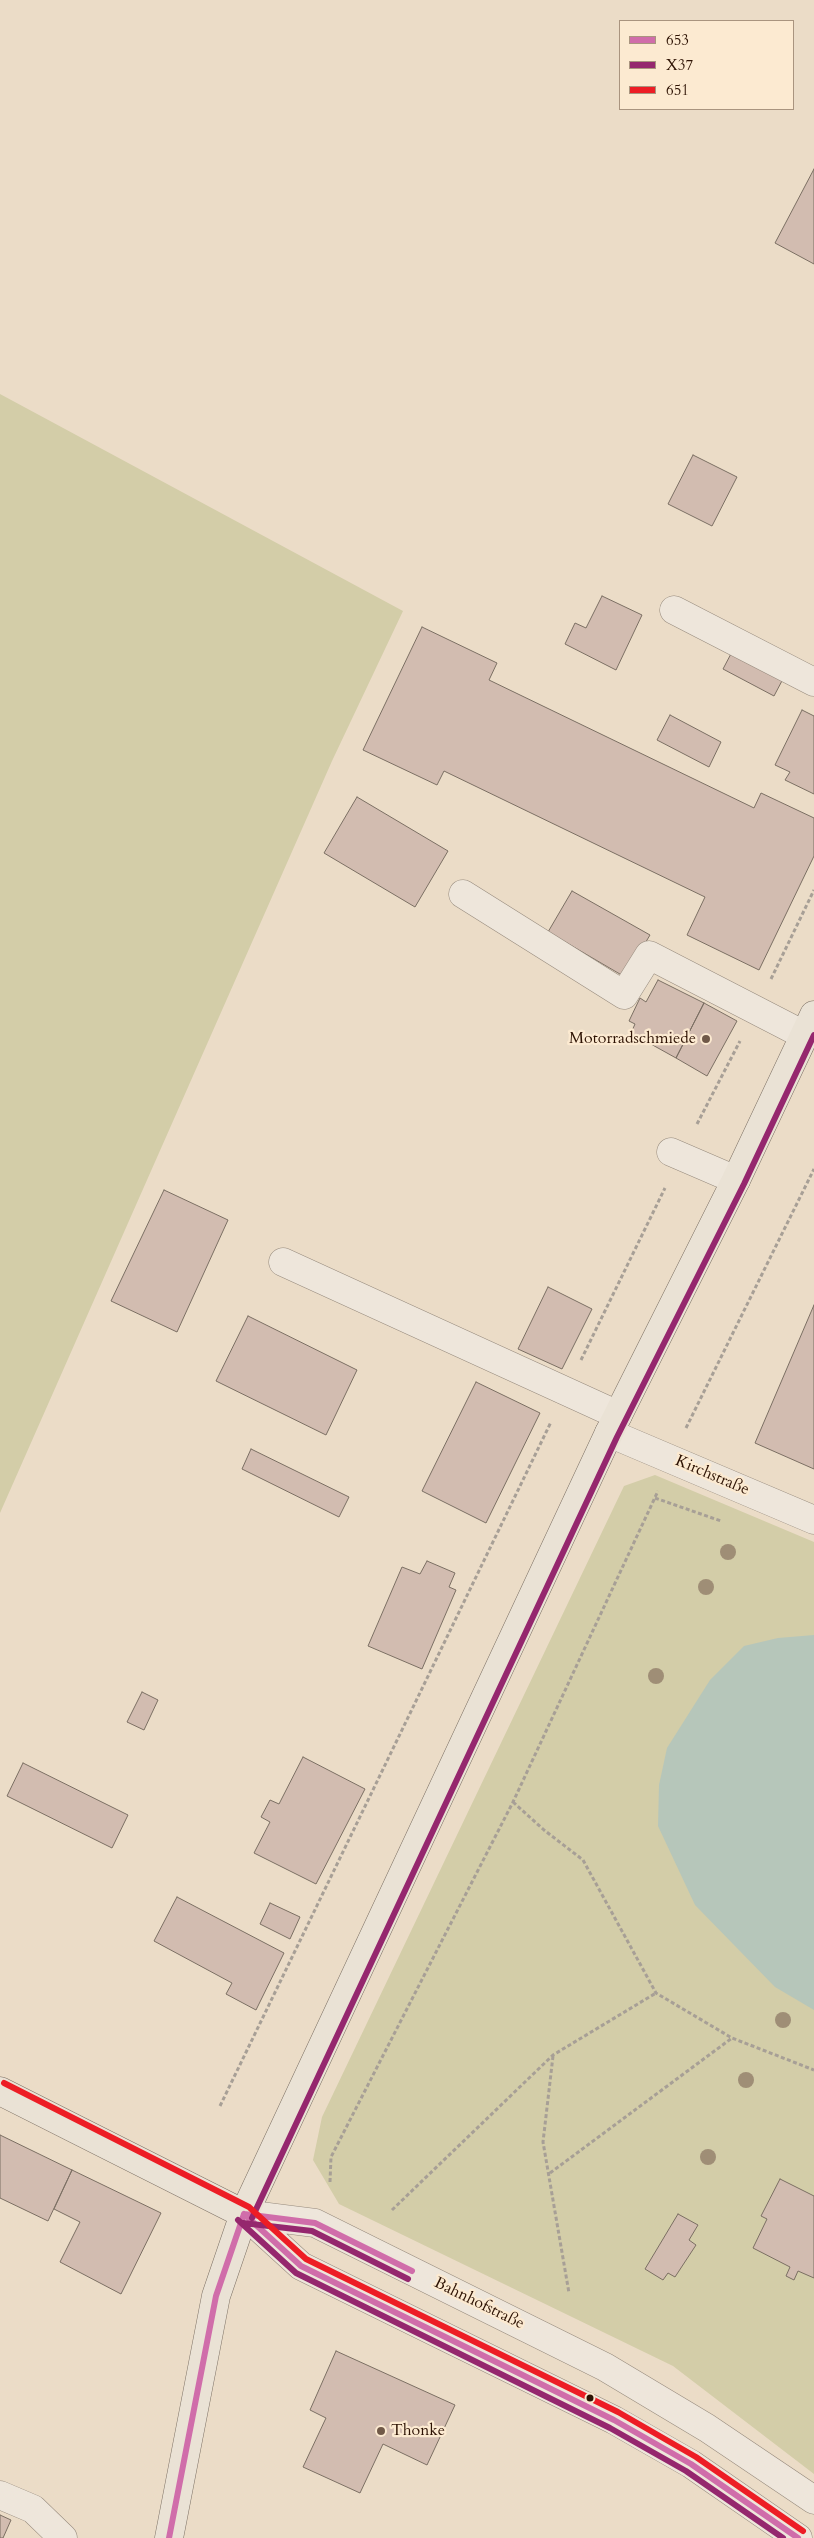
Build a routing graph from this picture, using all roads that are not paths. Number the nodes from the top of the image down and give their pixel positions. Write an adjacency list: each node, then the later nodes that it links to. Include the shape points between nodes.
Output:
1 (674, 610): 2 (street)
2 (814, 682)
3 (462, 894): 4 (street, via 624,995 650,955 756,1010)
4 (807, 1041): 6 (main road)
5 (676, 1154): 6 (street)
6 (736, 1180): 8 (main road)
7 (283, 1262): 8 (street, Kirchstraße, via 566,1391)
8 (613, 1424): 9 (street, Kirchstraße, via 670,1459); 11 (main road)
9 (814, 1520)
10 (0, 2090): 11 (main road)
11 (244, 2214): 13 (street, Bahnhofstraße, via 315,2223 605,2366 707,2428); 15 (main road, via 216,2296); 16 (street, via 301,2266 614,2420 691,2464)
12 (0, 2495): 14 (street, via 33,2509)
13 (814, 2500)
14 (63, 2538)
15 (169, 2538)
16 (798, 2538)

